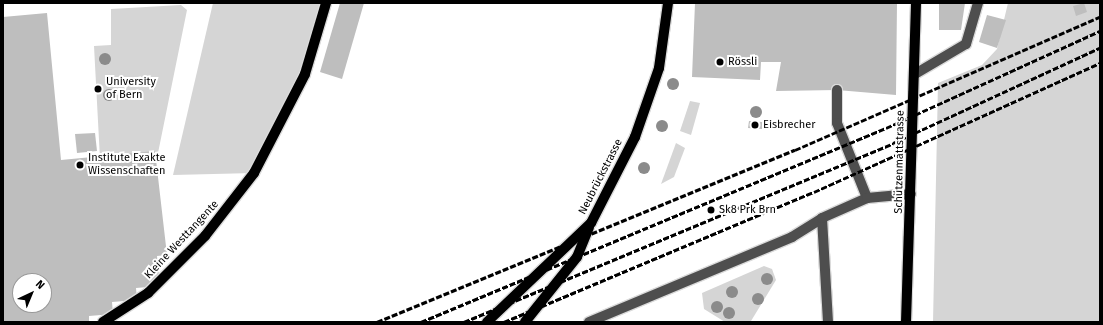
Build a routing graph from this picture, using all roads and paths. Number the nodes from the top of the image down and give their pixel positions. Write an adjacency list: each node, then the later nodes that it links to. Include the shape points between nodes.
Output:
1 (326, 3): 11 (main road, Kleine Westtangente, via 305,74 254,173 205,236 148,293)
2 (668, 3): 10 (main road, Neubrückstrasse, via 659,68 635,137)
3 (916, 3): 5 (main road, Schützenmattstrasse)
4 (978, 3): 5 (lane, via 966,44)
5 (915, 74): 7 (main road, Schützenmattstrasse)
6 (836, 90): 8 (lane, via 837,123)
7 (911, 194): 8 (lane); 16 (main road, Schützenmattstrasse)
8 (867, 198): 9 (lane)
9 (822, 218): 14 (lane, via 792,237); 15 (lane)
10 (591, 223): 12 (main road, Neubrückstrasse); 13 (main road, via 577,257)
11 (103, 322)
12 (487, 322)
13 (525, 322)
14 (589, 322)
15 (828, 322)
16 (906, 322)

